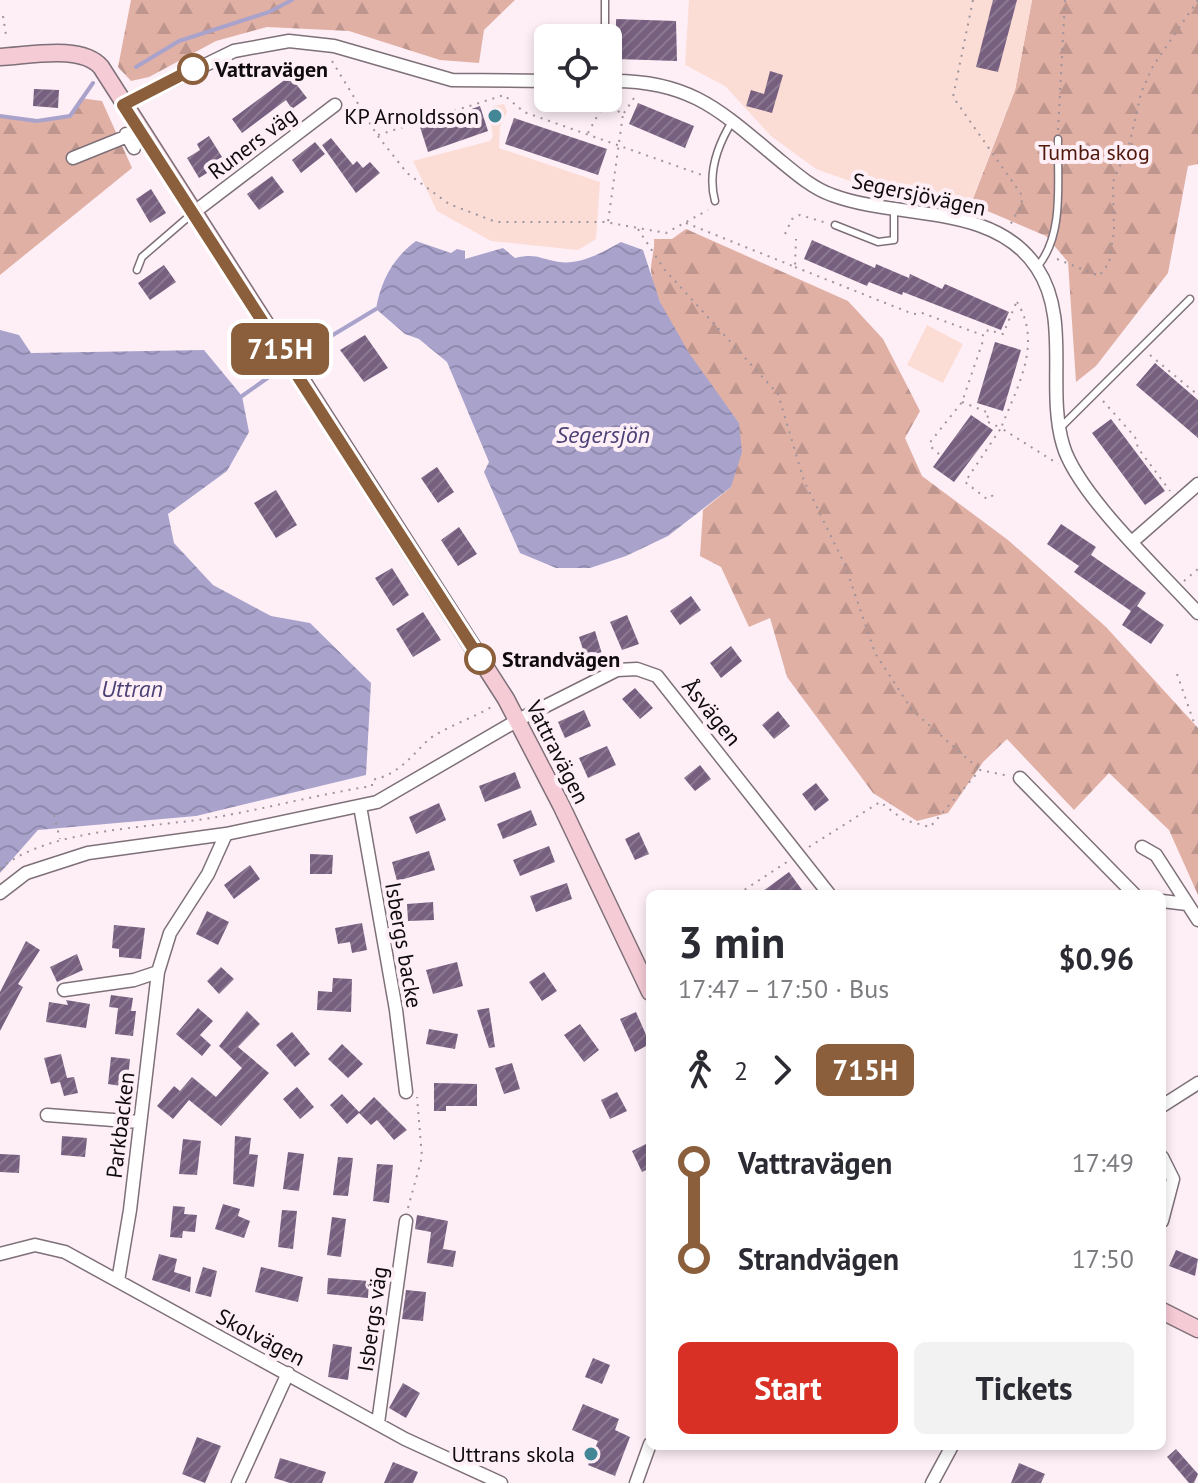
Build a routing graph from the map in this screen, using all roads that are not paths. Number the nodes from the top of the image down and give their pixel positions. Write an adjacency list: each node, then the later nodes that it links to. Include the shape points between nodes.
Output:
1 (605, 0): 2 (lane)
2 (605, 24)
3 (0, 57): 6 (street, Vattravägen, via 79,55 95,60)
4 (534, 81): 6 (street, via 452,80 334,46 289,41 234,51)
5 (622, 82): 8 (street, Segersjövägen, via 670,86 708,101)
6 (123, 105): 9 (street, Vattravägen)
7 (335, 105): 15 (street, Runers väg)
8 (733, 120): 13 (lane, via 711,178); 14 (street, Segersjövägen, via 790,169 829,194)
9 (133, 132): 11 (street); 12 (street); 15 (street, Vattravägen)
10 (1058, 139): 17 (lane, via 1049,254)
11 (134, 148)
12 (73, 158)
13 (716, 203)
14 (894, 211): 16 (lane, via 894,240 878,242); 17 (street, Segersjövägen, via 985,227 1019,245)
15 (193, 213): 18 (lane, via 142,257); 24 (street, Vattravägen)
16 (835, 225)
17 (1037, 267): 20 (street, Segersjövägen, via 1051,302)
18 (137, 270)
19 (1190, 299): 20 (lane)
20 (1059, 429): 22 (street, Segersjövägen, via 1078,478)
21 (1198, 484): 22 (street)
22 (1133, 541): 23 (street, Segersjövägen)
23 (1198, 613)
24 (518, 720): 26 (street, via 408,786); 29 (street, Åsvägen, via 617,670 657,676); 36 (street, Vattravägen)
25 (1020, 778): 30 (street)
26 (360, 806): 27 (street); 39 (street, Isbergs backe)
27 (226, 834): 31 (street, via 64,859 26,873); 35 (street, Parkbacken, via 208,874 170,933)
28 (1142, 847): 33 (street, via 1156,855)
29 (826, 890)
30 (1130, 890)
31 (0, 893)
32 (1166, 901): 33 (street)
33 (1187, 904): 34 (street)
34 (1198, 920)
35 (158, 972): 37 (street); 42 (street, Parkbacken)
36 (646, 984)
37 (64, 990)
38 (1198, 1083): 40 (street)
39 (406, 1092)
40 (1166, 1103)
41 (47, 1115): 42 (street)
42 (140, 1122): 47 (street, Parkbacken)
43 (1166, 1165): 44 (street, via 1173,1179)
44 (1166, 1206)
45 (406, 1221): 51 (street, Isbergs väg)
46 (0, 1254): 47 (street, Skolvägen, via 44,1245)
47 (118, 1281): 50 (street, Skolvägen)
48 (1166, 1313): 49 (street)
49 (1198, 1329)
50 (288, 1373): 51 (street, Skolvägen); 55 (street)
51 (378, 1423): 54 (street, Skolvägen)
52 (648, 1450): 56 (street)
53 (950, 1450): 57 (street)
54 (498, 1482)
55 (238, 1483)
56 (636, 1483)
57 (932, 1483)

